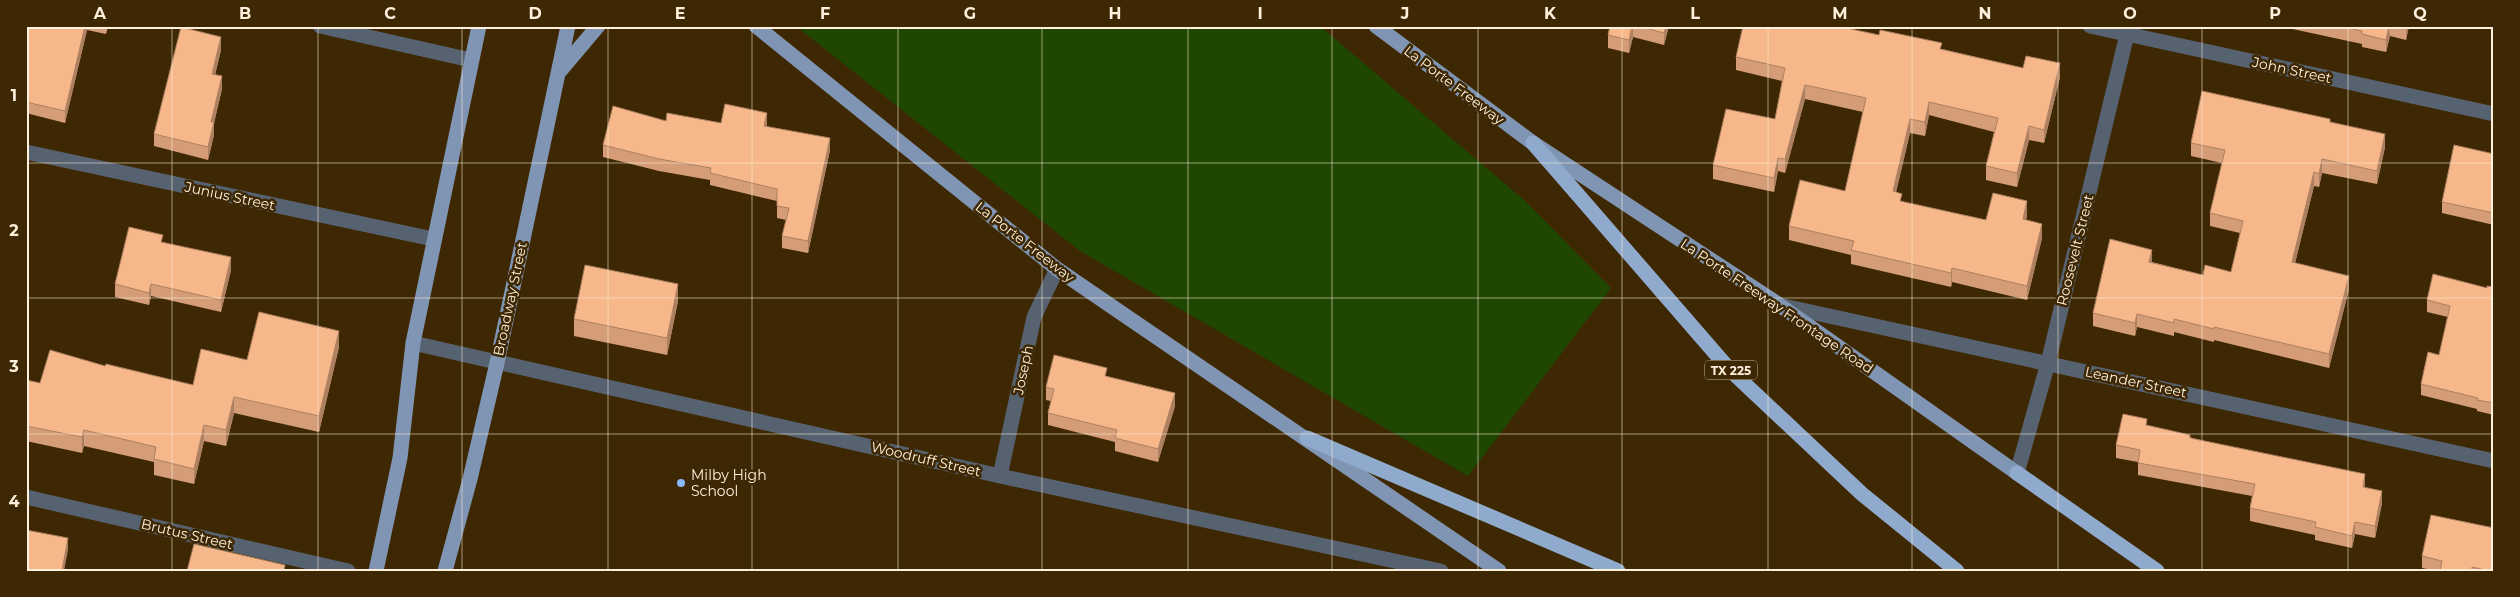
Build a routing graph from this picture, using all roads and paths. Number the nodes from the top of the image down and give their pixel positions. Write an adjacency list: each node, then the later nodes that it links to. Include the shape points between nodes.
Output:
1 (320, 26): 9 (street)
2 (479, 26): 9 (main road)
3 (568, 26): 10 (main road, Broadway Street)
4 (598, 26): 10 (main road)
5 (756, 26): 15 (main road, La Porte Freeway)
6 (1376, 26): 12 (main road, La Porte Freeway)
7 (2090, 26): 8 (street, John Street)
8 (2129, 31): 11 (street, John Street); 18 (street, Roosevelt Street)
9 (471, 60): 14 (main road)
10 (558, 74): 19 (main road, Broadway Street)
11 (2494, 114)
12 (1533, 143): 16 (main road, La Porte Freeway Frontage Road); 31 (highway, TX 225, via 1729,368 1862,494)
13 (26, 152): 14 (street, Junius Street)
14 (433, 239): 17 (main road)
15 (1057, 269): 20 (main road, La Porte Freeway); 23 (street, Joseph, via 1034,317)
16 (1778, 304): 18 (street, Leander Street); 22 (main road, La Porte Freeway Frontage Road)
17 (413, 343): 19 (street, Woodruff Street); 26 (main road, via 400,458)
18 (2048, 362): 21 (street, Leander Street); 22 (street, Roosevelt Street)
19 (497, 364): 23 (street, Woodruff Street); 27 (main road, Broadway Street)
20 (1307, 438): 29 (main road); 30 (highway)
21 (2494, 461)
22 (2018, 473): 32 (highway)
23 (1000, 476): 28 (street, Woodruff Street)
24 (26, 497): 25 (street, Brutus Street)
25 (348, 571)
26 (376, 571)
27 (445, 571)
28 (1441, 571)
29 (1499, 571)
30 (1618, 571)
31 (1957, 571)
32 (2156, 571)

